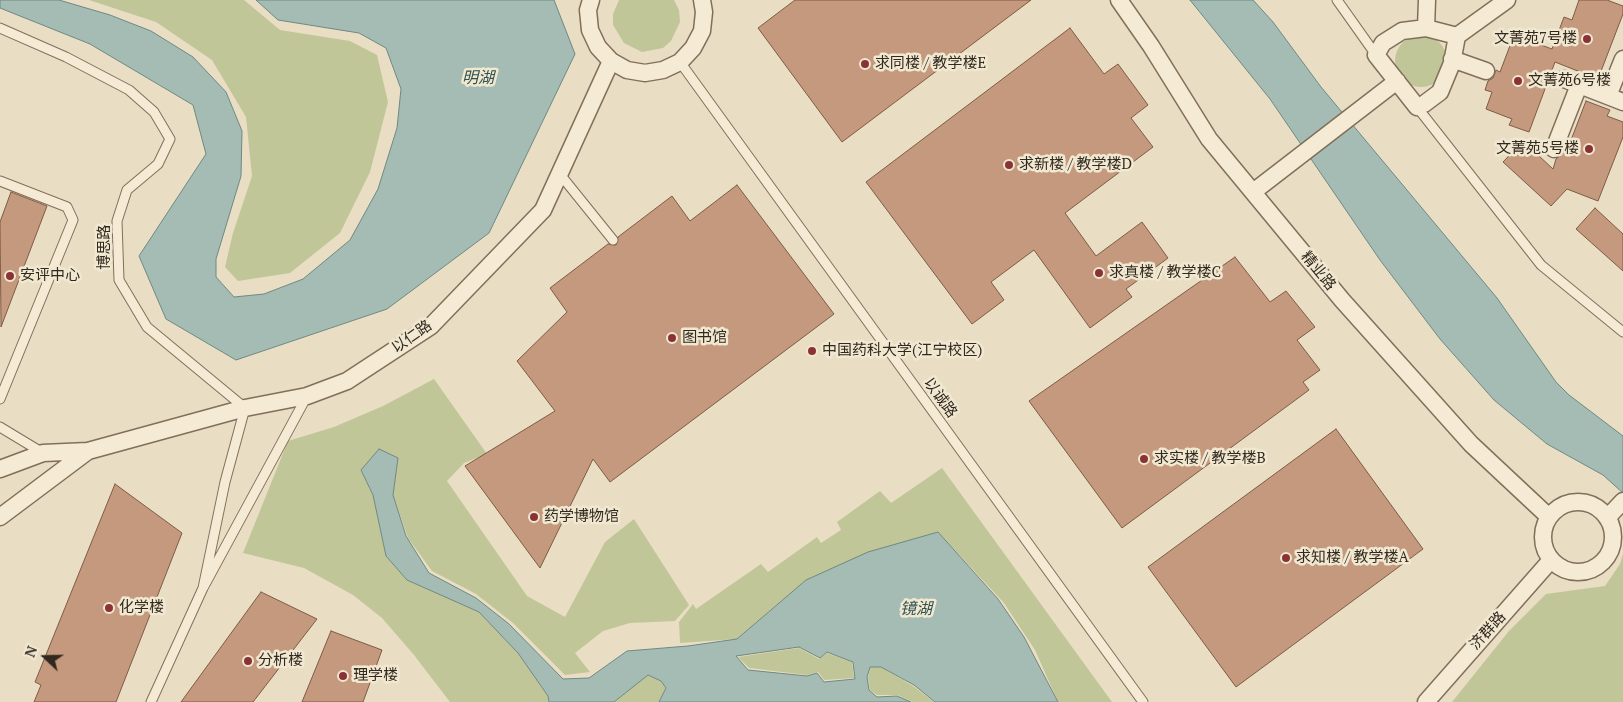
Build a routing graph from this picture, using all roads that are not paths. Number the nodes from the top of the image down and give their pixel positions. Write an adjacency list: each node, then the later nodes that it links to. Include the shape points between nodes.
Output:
1 (591, 0): 13 (street, via 588,10 590,30 598,47)
2 (702, 0): 14 (street, via 702,31)
3 (1119, 0): 22 (street, 精业路, via 1209,139)
4 (1338, 0): 10 (lane)
5 (1427, 0): 8 (street)
6 (1507, 0): 9 (street)
7 (0, 28): 27 (lane, 博思路, via 129,90 154,112 170,140 158,164 127,190 117,221 119,280 146,327)
8 (1426, 28): 9 (street); 10 (street, via 1402,30 1383,43)
9 (1457, 36): 11 (street)
10 (1376, 55): 16 (street)
11 (1452, 59): 15 (street); 18 (street, via 1440,92)
12 (1623, 59): 17 (street)
13 (611, 61): 14 (street, via 627,70 645,73 663,70); 20 (street, 以仁路)
14 (680, 62): 39 (lane, 以诚路)
15 (1486, 71)
16 (1397, 81): 18 (street); 22 (street)
17 (1616, 99): 19 (street, via 1571,82)
18 (1417, 107): 24 (lane, via 1541,265)
19 (1554, 149)
20 (559, 173): 23 (lane); 25 (street, 以仁路, via 543,210 431,326 347,381)
21 (0, 181): 26 (lane, via 67,207 72,220)
22 (1253, 192): 34 (street, 精业路, via 1342,300 1453,425)
23 (613, 240)
24 (1623, 332)
25 (307, 396): 27 (street, 以仁路); 37 (lane)
26 (0, 397)
27 (245, 408): 29 (street, 以仁路); 37 (lane, via 225,482)
28 (0, 427): 30 (lane)
29 (88, 451): 30 (street, 以仁路); 33 (street, 以仁路)
30 (43, 453): 31 (street, 以仁路)
31 (0, 469)
32 (1621, 502): 35 (street)
33 (0, 517)
34 (1549, 517): 35 (street, via 1557,508 1578,502 1600,509); 36 (street, via 1542,539)
35 (1607, 518): 36 (street, via 1613,540 1610,551 1594,568 1571,572)
36 (1551, 560): 40 (street, 济群路)
37 (203, 588): 38 (lane)
38 (151, 702)
39 (1143, 702)
40 (1426, 702)

